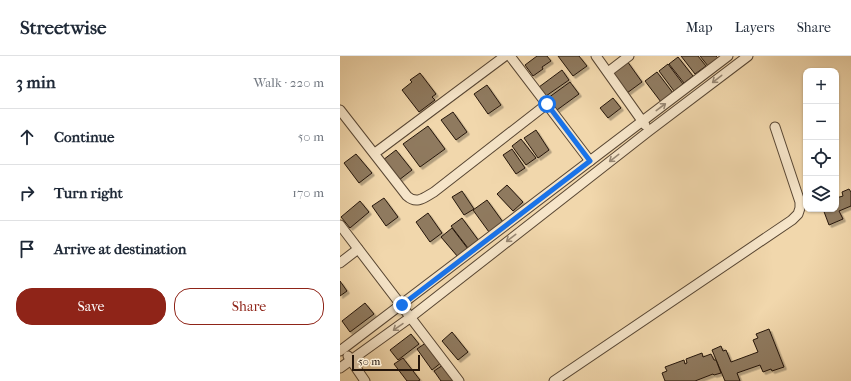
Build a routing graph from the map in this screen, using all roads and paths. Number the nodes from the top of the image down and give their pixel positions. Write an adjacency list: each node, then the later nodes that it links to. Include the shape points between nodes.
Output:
1 (505, 56): 13 (street)
2 (510, 56): 8 (street)
3 (596, 56): 7 (street)
4 (629, 56): 7 (street)
5 (728, 56): 10 (street, one-way to 5)
6 (748, 56): 12 (street, one-way to 12)
7 (608, 72): 10 (street)
8 (547, 104): 13 (street, via 422,200 411,200 407,196); 14 (street)
9 (340, 110): 13 (street)
10 (642, 120): 12 (street); 14 (street)
11 (775, 127): 25 (street, via 797,192 800,208 798,214)
12 (649, 131): 19 (street, one-way to 19)
13 (375, 153)
14 (590, 161): 18 (street)
15 (340, 225): 16 (street)
16 (358, 249): 17 (street); 18 (street)
17 (340, 263)
18 (402, 305): 19 (street); 20 (street)
19 (411, 317): 21 (street, one-way to 21); 24 (street)
20 (341, 348): 21 (street)
21 (351, 360): 22 (street); 23 (street)
22 (340, 368)
23 (365, 381)
24 (459, 381)
25 (554, 381)

